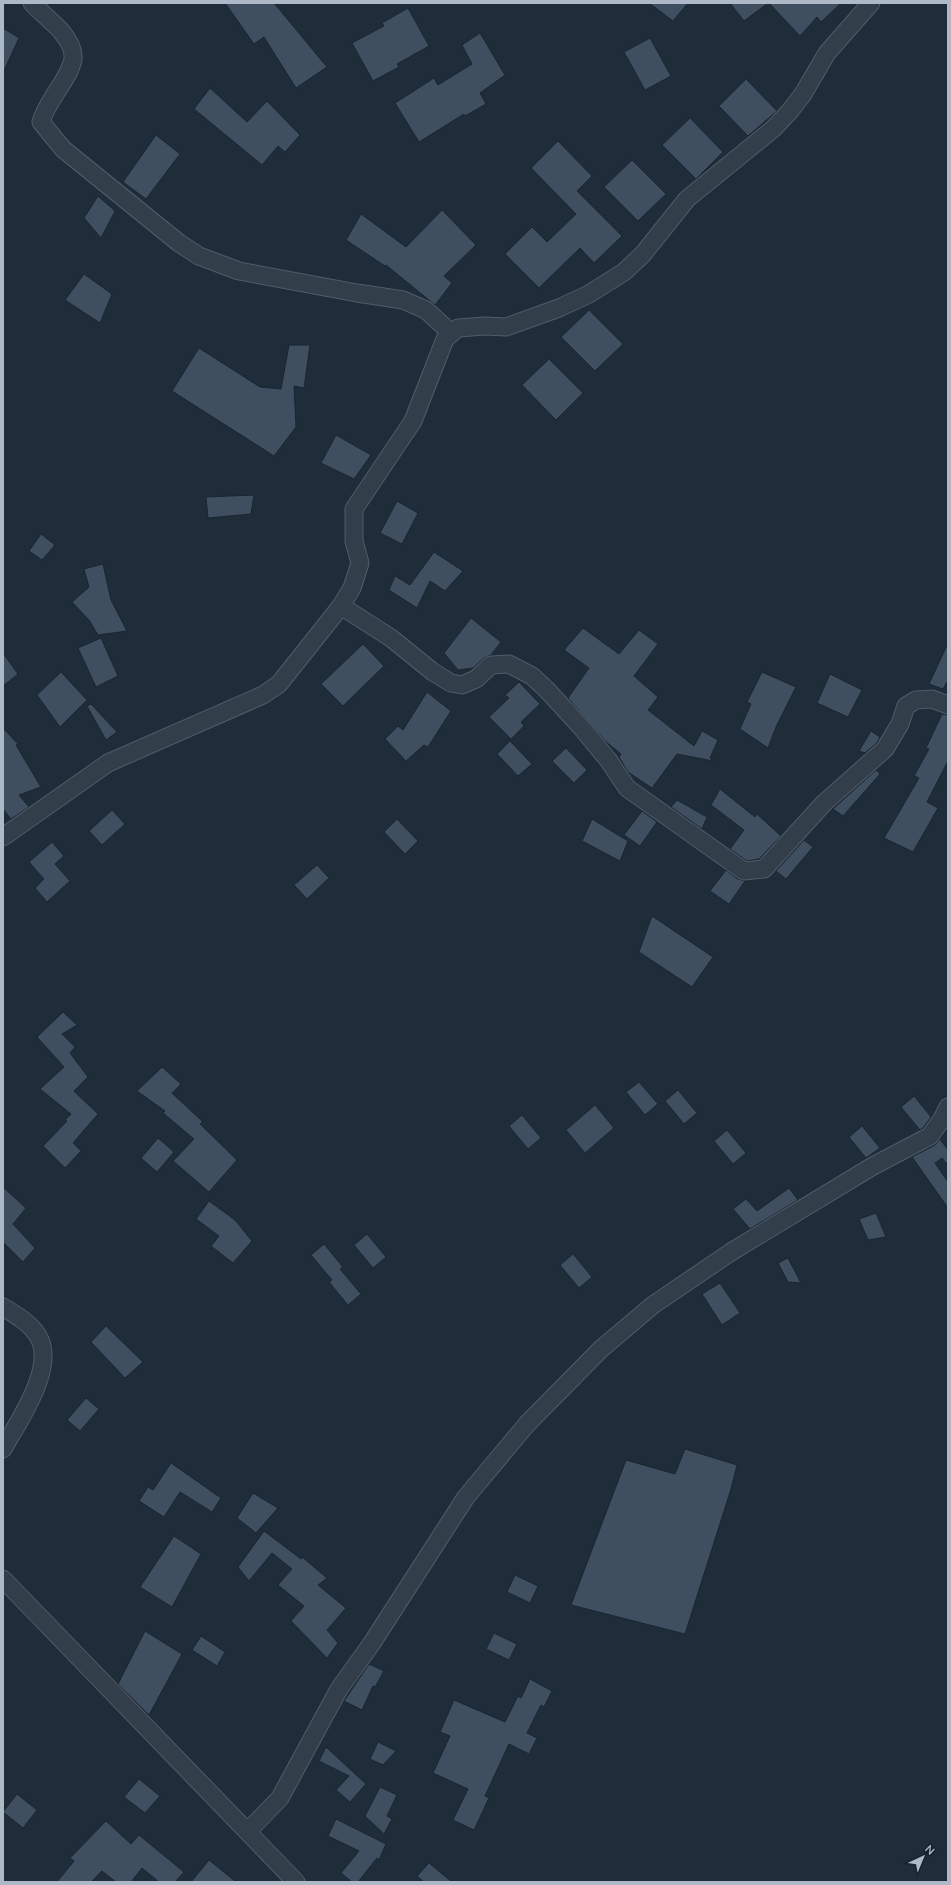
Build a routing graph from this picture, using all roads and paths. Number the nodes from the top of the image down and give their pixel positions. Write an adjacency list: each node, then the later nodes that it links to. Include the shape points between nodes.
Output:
1 (32, 3): 3 (street, via 61,31 70,44 73,58 69,71 45,110 41,122 63,150 179,243 198,256 240,271 403,300 426,310)
2 (871, 3): 3 (street, via 827,54 790,111 773,129 687,199 643,254 624,272 589,294 530,319 506,327 458,328)
3 (451, 332): 4 (street, via 441,345 413,421 354,509 354,541 360,563 352,588)
4 (341, 606): 5 (street, via 391,638 451,683 462,685 476,679 491,665 509,664 532,676 609,761 627,788 744,870 764,869 824,803 885,749 900,724 906,706 916,700 932,700); 6 (street, via 279,684 263,695 108,763)
5 (948, 705)
6 (3, 837)
7 (948, 1108): 11 (street, via 930,1136 873,1166 738,1248 653,1305 601,1349 527,1424 466,1497 339,1690 280,1798)
8 (3, 1307): 9 (street, via 23,1320 38,1336 44,1356 37,1386)
9 (3, 1449)
10 (3, 1579): 11 (street)
11 (248, 1831): 12 (street)
12 (296, 1882)

